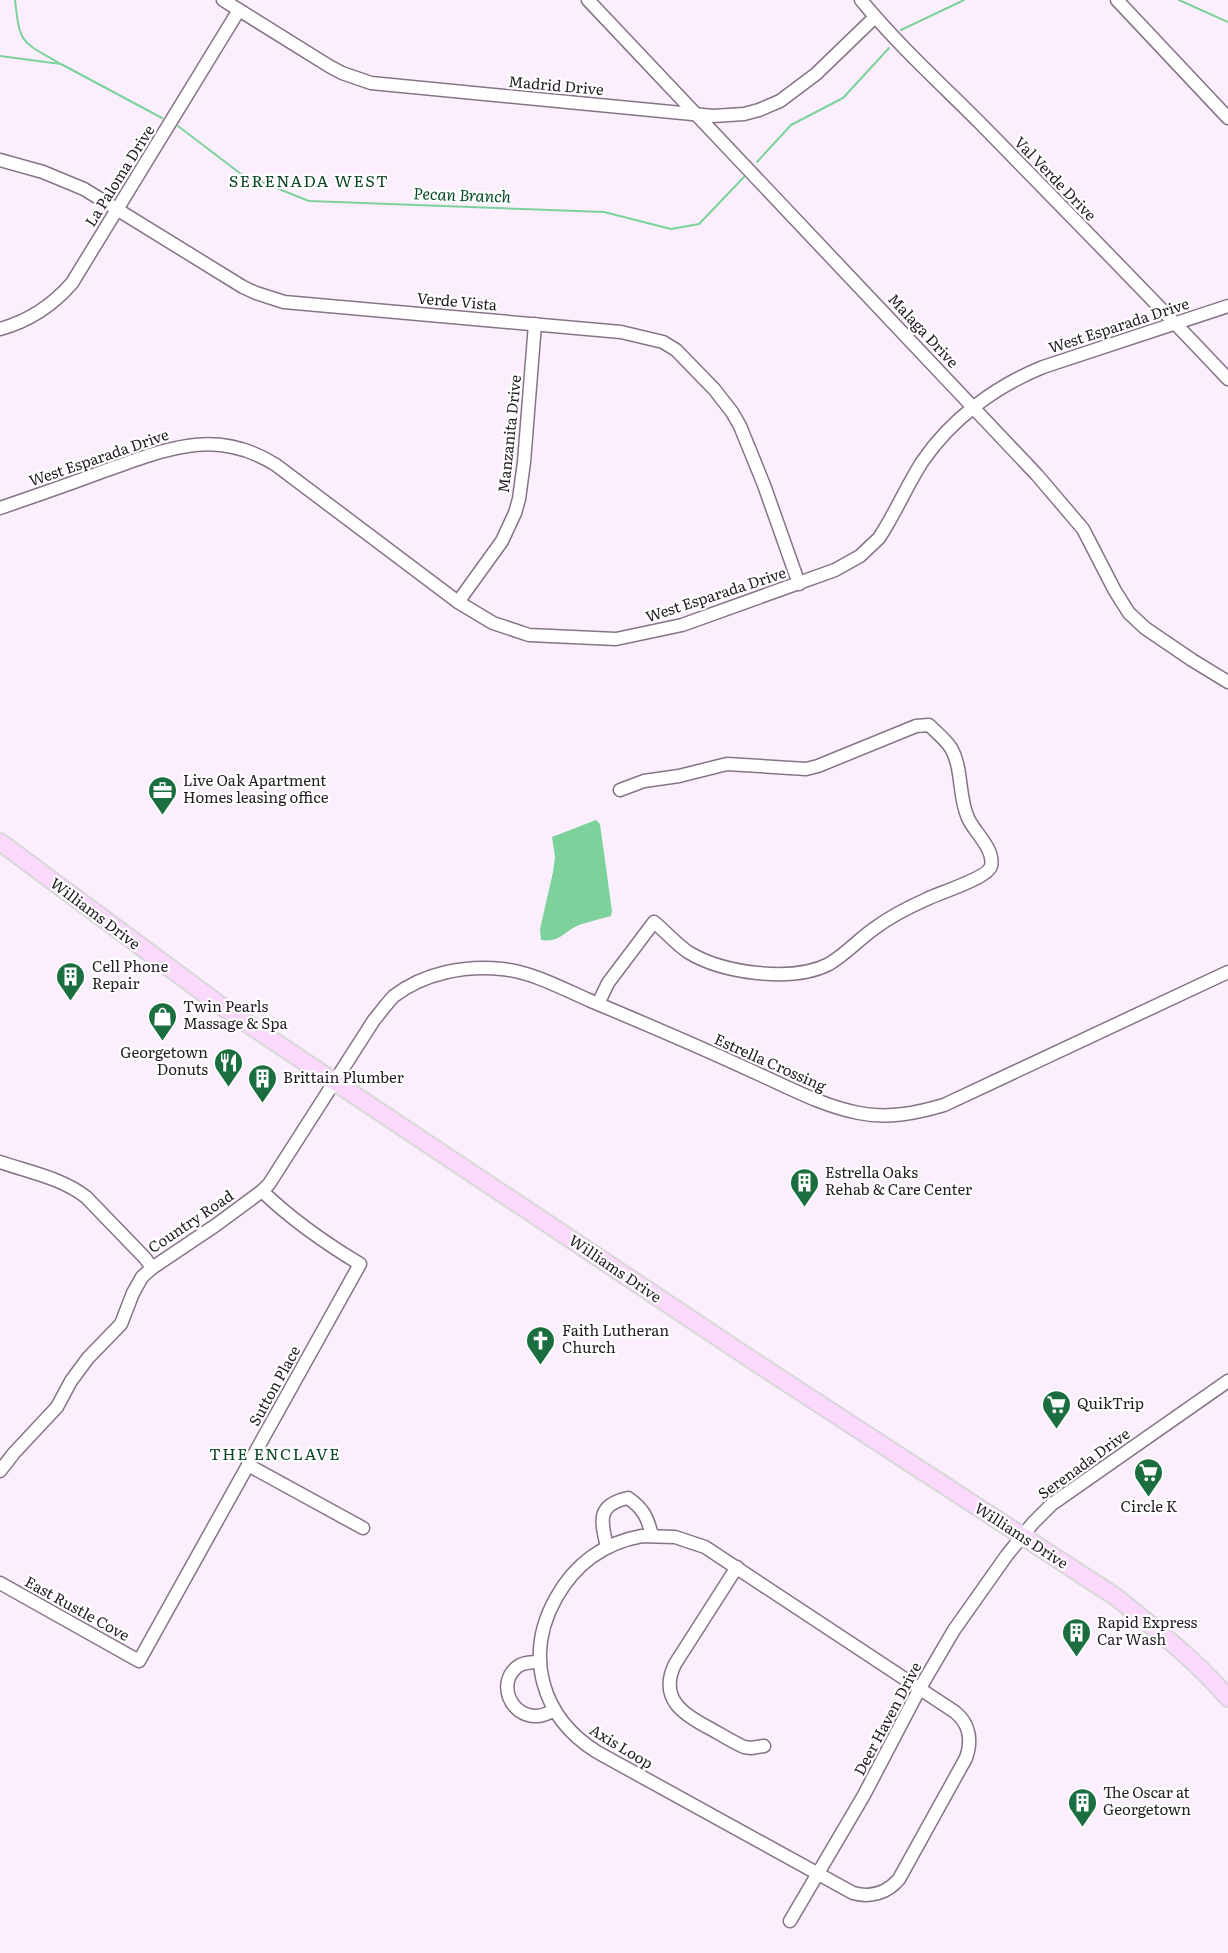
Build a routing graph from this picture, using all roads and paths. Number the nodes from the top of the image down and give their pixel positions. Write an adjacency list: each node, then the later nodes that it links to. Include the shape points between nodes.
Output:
1 (224, 0): 5 (street, Madrid Drive)
2 (588, 0): 7 (street, Malaga Drive)
3 (861, 0): 6 (street, Val Verde Drive)
4 (1117, 0): 8 (street)
5 (239, 10): 7 (street, Madrid Drive, via 329,66 371,83); 10 (street, La Paloma Drive)
6 (875, 17): 7 (street, Madrid Drive, via 816,74 780,101 744,114); 13 (street, Val Verde Drive)
7 (696, 114): 16 (street, Malaga Drive)
8 (1228, 118)
9 (0, 160): 10 (street, Verde Vista, via 64,180)
10 (117, 208): 12 (street, Verde Vista, via 243,286 270,298 299,305); 14 (street, La Paloma Drive, via 62,295 39,314)
11 (1228, 306): 13 (street, West Esparada Drive)
12 (534, 324): 18 (street, Verde Vista, via 651,338 663,342 688,362 723,400 740,426); 19 (street, Manzanita Drive, via 519,499 502,541)
13 (1176, 324): 15 (street, Val Verde Drive); 16 (street, West Esparada Drive, via 1032,372)
14 (0, 329)
15 (1228, 379)
16 (974, 408): 18 (street, West Esparada Drive, via 931,451 871,548 850,563); 20 (street, Malaga Drive, via 1083,529 1130,613 1145,628)
17 (0, 508): 19 (street, West Esparada Drive, via 168,449 198,444 228,446 276,465)
18 (799, 584): 19 (street, West Esparada Drive, via 681,625 616,639 529,635 493,623)
19 (458, 602)
20 (1228, 682)
21 (620, 790): 24 (street, via 644,781 727,764 806,770 916,726 929,725 951,748 963,808 982,839 991,865 979,877 894,915 831,963 790,974 735,969 703,960 654,921 608,983)
22 (0, 842): 25 (main road, Williams Drive, via 216,1003)
23 (1228, 972): 24 (street, Estrella Crossing, via 944,1105 917,1113 889,1115 860,1113 822,1103)
24 (598, 1004): 25 (street, Estrella Crossing, via 529,975 503,969 471,968 438,974 393,997)
25 (335, 1082): 27 (street, Country Road); 34 (main road, Williams Drive)
26 (0, 1162): 28 (street, via 76,1189)
27 (262, 1191): 28 (street, Country Road); 30 (street, Sutton Place, via 360,1264)
28 (152, 1268): 31 (street, Country Road, via 133,1293 121,1324 87,1358 57,1407)
29 (1228, 1381): 34 (street, Serenada Drive, via 1052,1504)
30 (248, 1465): 32 (street); 38 (street, Sutton Place)
31 (0, 1471)
32 (363, 1528)
33 (652, 1536): 35 (street, Axis Loop); 35 (street, via 640,1507 628,1498 614,1501 605,1510 602,1522); 36 (street, Axis Loop, via 695,1543)
34 (1021, 1537): 40 (street, Deer Haven Drive, via 954,1630); 41 (main road, Williams Drive, via 1116,1597 1181,1650)
35 (607, 1546): 39 (street, Axis Loop, via 579,1565 550,1609 540,1644)
36 (737, 1567): 40 (street, Axis Loop); 43 (street, via 675,1664 670,1684 674,1701 684,1714 744,1747)
37 (0, 1583): 38 (street, East Rustle Cove)
38 (139, 1661)
39 (540, 1662): 42 (street, Axis Loop); 42 (street, via 516,1667 508,1682 508,1696 524,1714 535,1716)
40 (920, 1688): 44 (street, Deer Haven Drive); 44 (street, Axis Loop, via 964,1721 969,1738 966,1758 894,1884 878,1894 858,1894)
41 (1228, 1698)
42 (554, 1710): 44 (street, Axis Loop, via 571,1733 588,1746)
43 (764, 1746)
44 (817, 1875): 45 (street, Deer Haven Drive)
45 (790, 1921)

